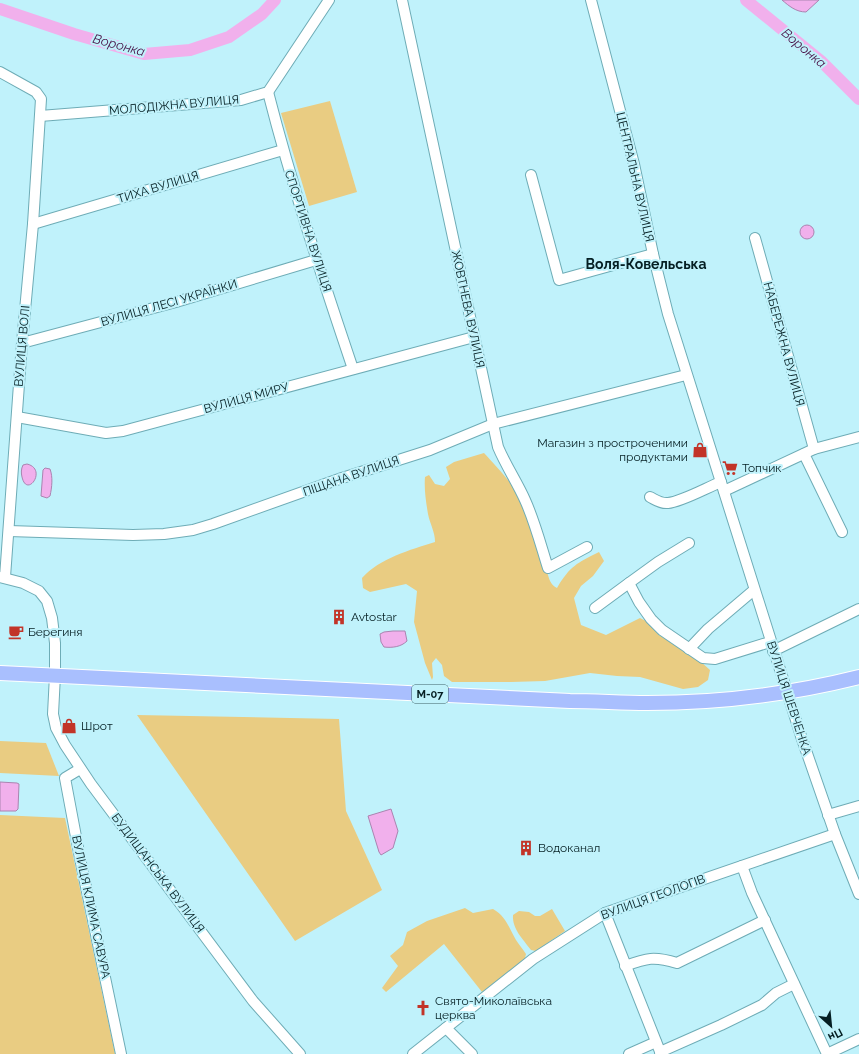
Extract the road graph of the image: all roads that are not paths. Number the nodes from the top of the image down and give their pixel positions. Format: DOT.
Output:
graph roads {
  1 [pos="329,0"];
  2 [pos="402,0"];
  3 [pos="591,0"];
  4 [pos="0,72"];
  5 [pos="268,92"];
  6 [pos="40,116"];
  7 [pos="283,150"];
  8 [pos="531,175"];
  9 [pos="33,224"];
  10 [pos="755,238"];
  11 [pos="652,254"];
  12 [pos="316,260"];
  13 [pos="474,337"];
  14 [pos="22,343"];
  15 [pos="353,369"];
  16 [pos="686,375"];
  17 [pos="17,417"];
  18 [pos="493,424"];
  19 [pos="859,437"];
  20 [pos="809,451"];
  21 [pos="724,491"];
  22 [pos="650,497"];
  23 [pos="9,531"];
  24 [pos="842,532"];
  25 [pos="689,543"];
  26 [pos="587,547"];
  27 [pos="3,577"];
  28 [pos="630,583"];
  29 [pos="754,590"];
  30 [pos="595,608"];
  31 [pos="859,609"];
  32 [pos="772,647"];
  33 [pos="690,649"];
  34 [pos="0,673"];
  35 [pos="55,675"];
  36 [pos="859,677"];
  37 [pos="787,691"];
  38 [pos="80,768"];
  39 [pos="859,806"];
  40 [pos="828,815"];
  41 [pos="835,834"];
  42 [pos="742,866"];
  43 [pos="859,894"];
  44 [pos="604,913"];
  45 [pos="765,920"];
  46 [pos="625,966"];
  47 [pos="794,984"];
  48 [pos="446,1028"];
  49 [pos="859,1039"];
  50 [pos="659,1049"];
  51 [pos="295,1052"];
  52 [pos="121,1054"];
  53 [pos="413,1054"];
  54 [pos="472,1054"];
  55 [pos="629,1054"];
  56 [pos="827,1054"];
  1 -- 5 [label="street"];
  2 -- 13 [label="street, ЖОВТНЕВА ВУЛИЦЯ"];
  3 -- 11 [label="street, ЦЕНТРАЛЬНА ВУЛИЦЯ"];
  4 -- 6 [label="street, ВУЛИЦЯ ВОЛІ"];
  5 -- 6 [label="street, МОЛОДІЖНА ВУЛИЦЯ"];
  5 -- 7 [label="street, СПОРТИВНА ВУЛИЦЯ"];
  6 -- 9 [label="street, ВУЛИЦЯ ВОЛІ"];
  7 -- 9 [label="street, ТИХА ВУЛИЦЯ"];
  7 -- 12 [label="street, СПОРТИВНА ВУЛИЦЯ"];
  8 -- 11 [label="street"];
  9 -- 14 [label="street, ВУЛИЦЯ ВОЛІ"];
  10 -- 20 [label="street, НАБЕРЕЖНА ВУЛИЦЯ"];
  11 -- 16 [label="street, ЦЕНТРАЛЬНА ВУЛИЦЯ"];
  12 -- 14 [label="street, ВУЛИЦЯ ЛЕСІ УКРАЇНКИ"];
  12 -- 15 [label="street, СПОРТИВНА ВУЛИЦЯ"];
  13 -- 15 [label="street, ВУЛИЦЯ МИРУ"];
  13 -- 18 [label="street, ЖОВТНЕВА ВУЛИЦЯ"];
  14 -- 17 [label="street, ВУЛИЦЯ ВОЛІ"];
  15 -- 17 [label="street, ВУЛИЦЯ МИРУ"];
  16 -- 18 [label="street, ПІЩАНА ВУЛИЦЯ"];
  16 -- 21 [label="street, ЦЕНТРАЛЬНА ВУЛИЦЯ"];
  17 -- 23 [label="street, ВУЛИЦЯ ВОЛІ"];
  18 -- 23 [label="street, ПІЩАНА ВУЛИЦЯ"];
  18 -- 26 [label="street, ЖОВТНЕВА ВУЛИЦЯ"];
  19 -- 20 [label="street"];
  20 -- 21 [label="street"];
  20 -- 24 [label="street, НАБЕРЕЖНА ВУЛИЦЯ"];
  21 -- 22 [label="street"];
  21 -- 29 [label="street, ВУЛИЦЯ ШЕВЧЕНКА"];
  23 -- 27 [label="street, ВУЛИЦЯ ВОЛІ"];
  25 -- 28 [label="street"];
  27 -- 35 [label="street, БУДИЩАНСЬКА ВУЛИЦЯ"];
  28 -- 30 [label="street"];
  28 -- 33 [label="street"];
  29 -- 32 [label="street, ВУЛИЦЯ ШЕВЧЕНКА"];
  29 -- 33 [label="street"];
  31 -- 32 [label="street"];
  32 -- 33 [label="street"];
  32 -- 37 [label="street, ВУЛИЦЯ ШЕВЧЕНКА"];
  34 -- 35 [label="highway, М-07"];
  35 -- 37 [label="highway, М-07"];
  35 -- 38 [label="street, БУДИЩАНСЬКА ВУЛИЦЯ"];
  36 -- 37 [label="highway, М-07"];
  37 -- 40 [label="street, ВУЛИЦЯ ШЕВЧЕНКА"];
  38 -- 51 [label="street, БУДИЩАНСЬКА ВУЛИЦЯ"];
  38 -- 52 [label="street, ВУЛИЦЯ КЛИМА САВУРА"];
  39 -- 40 [label="street"];
  40 -- 41 [label="street, ВУЛИЦЯ ШЕВЧЕНКА"];
  41 -- 42 [label="street, ВУЛИЦЯ ГЕОЛОГІВ"];
  41 -- 43 [label="street, ВУЛИЦЯ ШЕВЧЕНКА"];
  42 -- 44 [label="street, ВУЛИЦЯ ГЕОЛОГІВ"];
  42 -- 45 [label="street"];
  44 -- 46 [label="street"];
  44 -- 48 [label="street, ВУЛИЦЯ ГЕОЛОГІВ"];
  45 -- 46 [label="street"];
  45 -- 47 [label="street"];
  46 -- 50 [label="street"];
  47 -- 50 [label="street"];
  47 -- 56 [label="street"];
  48 -- 53 [label="street, ВУЛИЦЯ ГЕОЛОГІВ"];
  48 -- 54 [label="street"];
  49 -- 56 [label="street"];
  50 -- 55 [label="street"];
}
